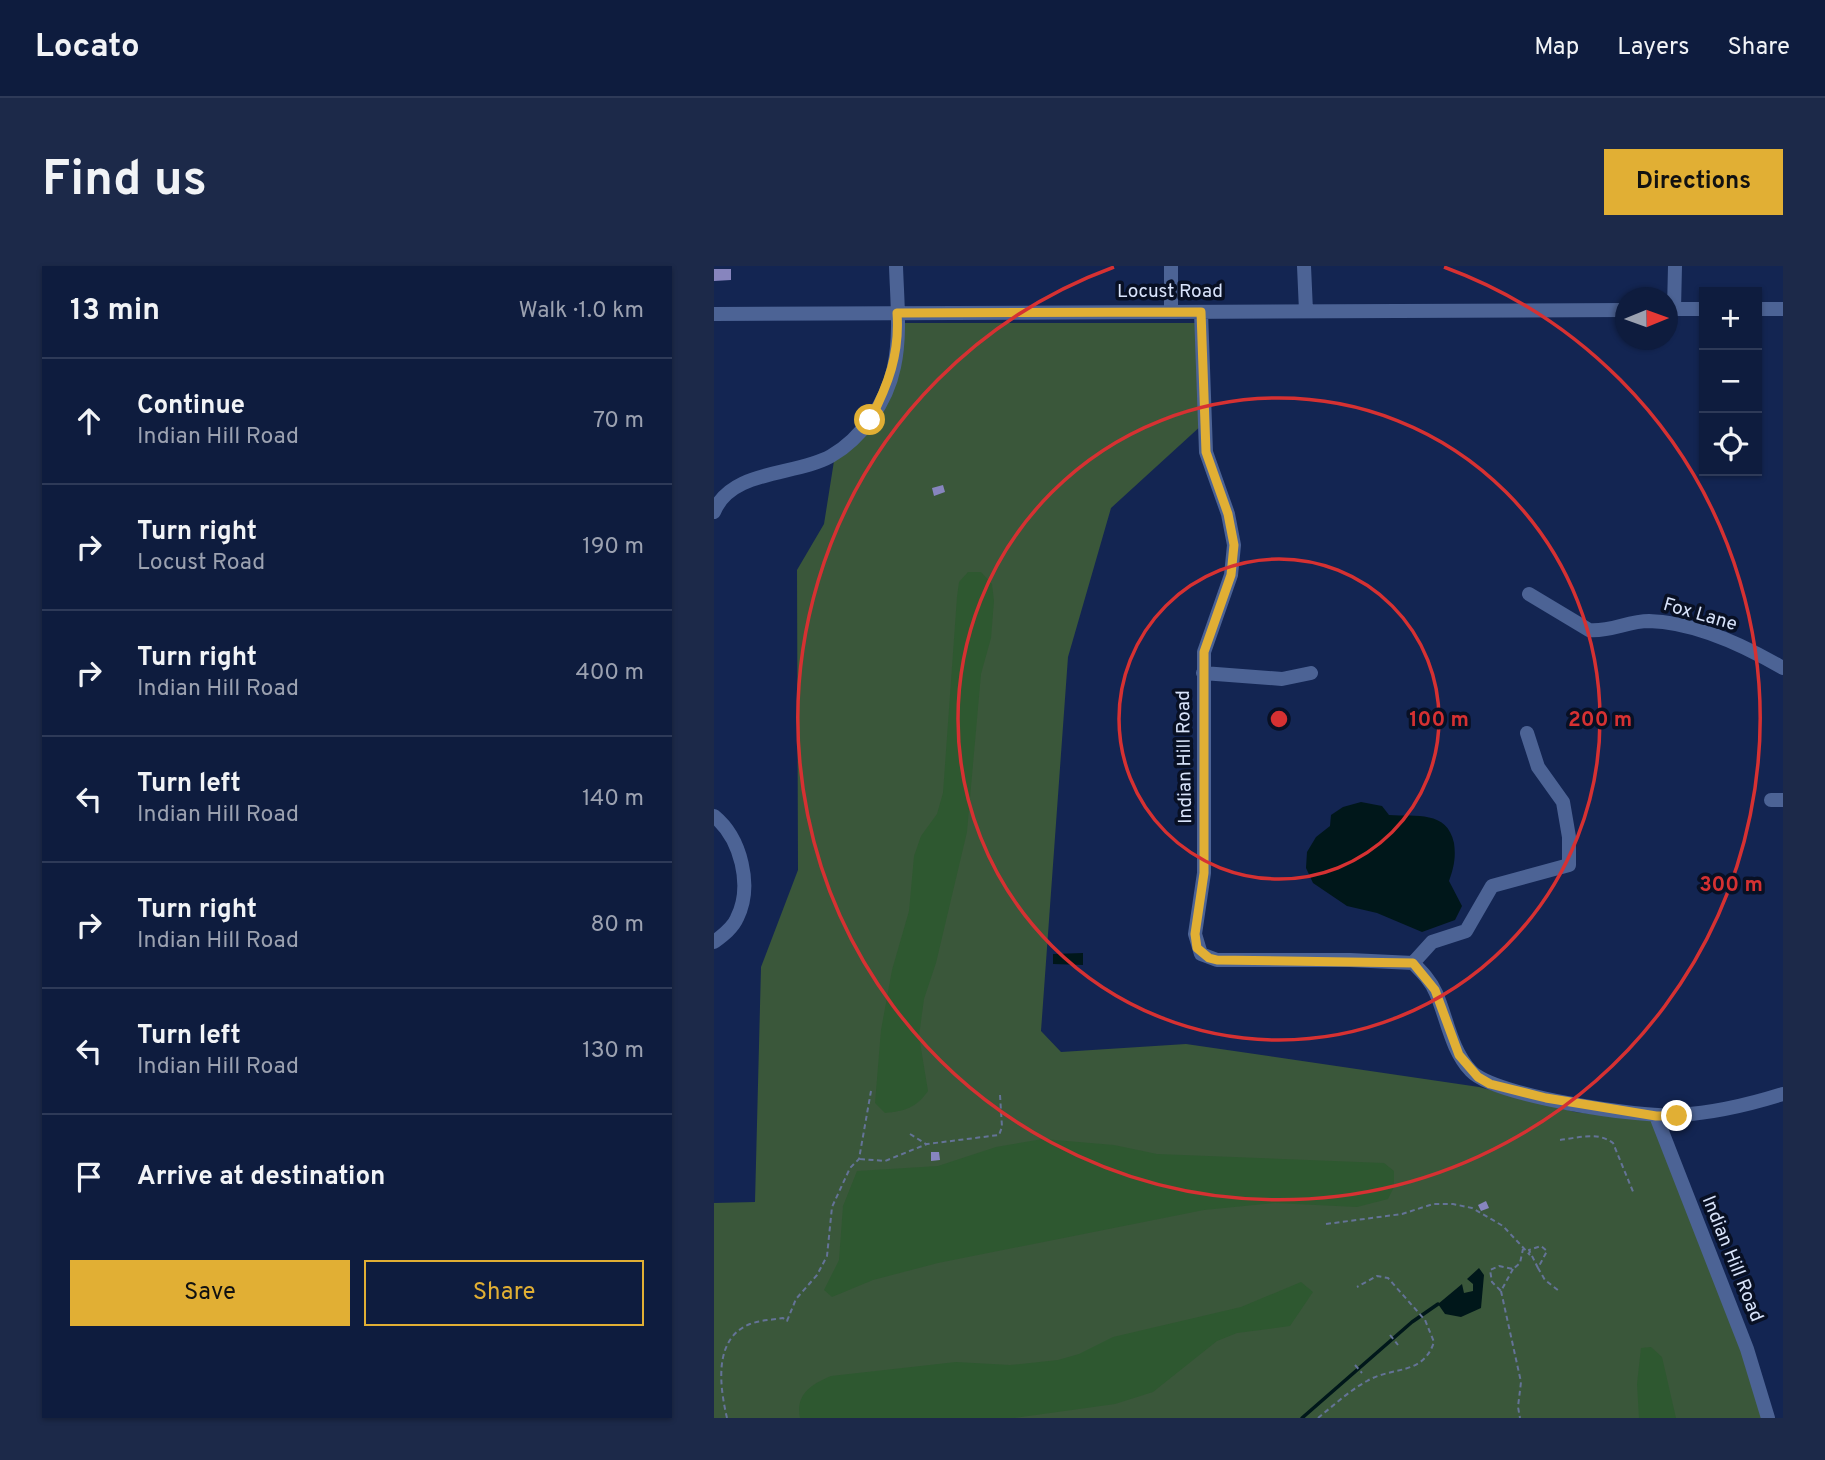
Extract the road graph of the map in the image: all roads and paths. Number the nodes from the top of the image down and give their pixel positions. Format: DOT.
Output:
graph roads {
  1 [pos="896,266"];
  2 [pos="1171,266"];
  3 [pos="1304,266"];
  4 [pos="1675,266"];
  5 [pos="1673,287"];
  6 [pos="1678,309"];
  7 [pos="1699,309"];
  8 [pos="1762,309"];
  9 [pos="1783,309"];
  10 [pos="1615,310"];
  11 [pos="1306,311"];
  12 [pos="1171,312"];
  13 [pos="1201,312"];
  14 [pos="897,313"];
  15 [pos="714,314"];
  16 [pos="714,512"];
  17 [pos="1529,594"];
  18 [pos="1783,668"];
  19 [pos="1203,673"];
  20 [pos="1311,673"];
  21 [pos="1527,733"];
  22 [pos="714,816"];
  23 [pos="714,942"];
  24 [pos="1413,963"];
  25 [pos="871,1091"];
  26 [pos="1783,1094"];
  27 [pos="1000,1095"];
  28 [pos="1656,1116"];
  29 [pos="910,1134"];
  30 [pos="1560,1140"];
  31 [pos="927,1144"];
  32 [pos="859,1159"];
  33 [pos="1634,1194"];
  34 [pos="1326,1224"];
  35 [pos="1523,1248"];
  36 [pos="1530,1255"];
  37 [pos="1538,1268"];
  38 [pos="1513,1269"];
  39 [pos="1357,1287"];
  40 [pos="1502,1291"];
  41 [pos="1559,1291"];
  42 [pos="1390,1335"];
  43 [pos="1398,1345"];
  44 [pos="1355,1365"];
  45 [pos="1362,1373"];
  46 [pos="727,1418"];
  47 [pos="1318,1418"];
  48 [pos="1520,1418"];
  49 [pos="1768,1418"];
  1 -- 14 [label="street"];
  2 -- 12 [label="street"];
  3 -- 11 [label="street"];
  4 -- 5 [label="street"];
  6 -- 7 [label="street"];
  8 -- 9 [label="street"];
  10 -- 11 [label="street, Locust Road"];
  11 -- 13 [label="street, Locust Road"];
  12 -- 13 [label="street, Locust Road"];
  12 -- 14 [label="street, Locust Road"];
  13 -- 19 [label="street, Indian Hill Road"];
  14 -- 15 [label="street, Locust Road"];
  14 -- 16 [label="street"];
  17 -- 18 [label="street, Fox Lane"];
  19 -- 20 [label="street"];
  19 -- 24 [label="street, Indian Hill Road"];
  21 -- 24 [label="street"];
  22 -- 23 [label="street"];
  24 -- 28 [label="street"];
  25 -- 32 [label="path"];
  26 -- 28 [label="street"];
  27 -- 31 [label="path"];
  28 -- 49 [label="street, Indian Hill Road"];
  29 -- 31 [label="path"];
  30 -- 33 [label="path"];
  31 -- 32 [label="path"];
  32 -- 46 [label="path"];
  34 -- 35 [label="path"];
  35 -- 36 [label="path"];
  35 -- 38 [label="path"];
  36 -- 37 [label="path"];
  36 -- 37 [label="path"];
  37 -- 41 [label="path"];
  38 -- 40 [label="path"];
  38 -- 40 [label="path"];
  39 -- 47 [label="path"];
  40 -- 48 [label="path"];
  42 -- 43 [label="path"];
  44 -- 45 [label="path"];
}
